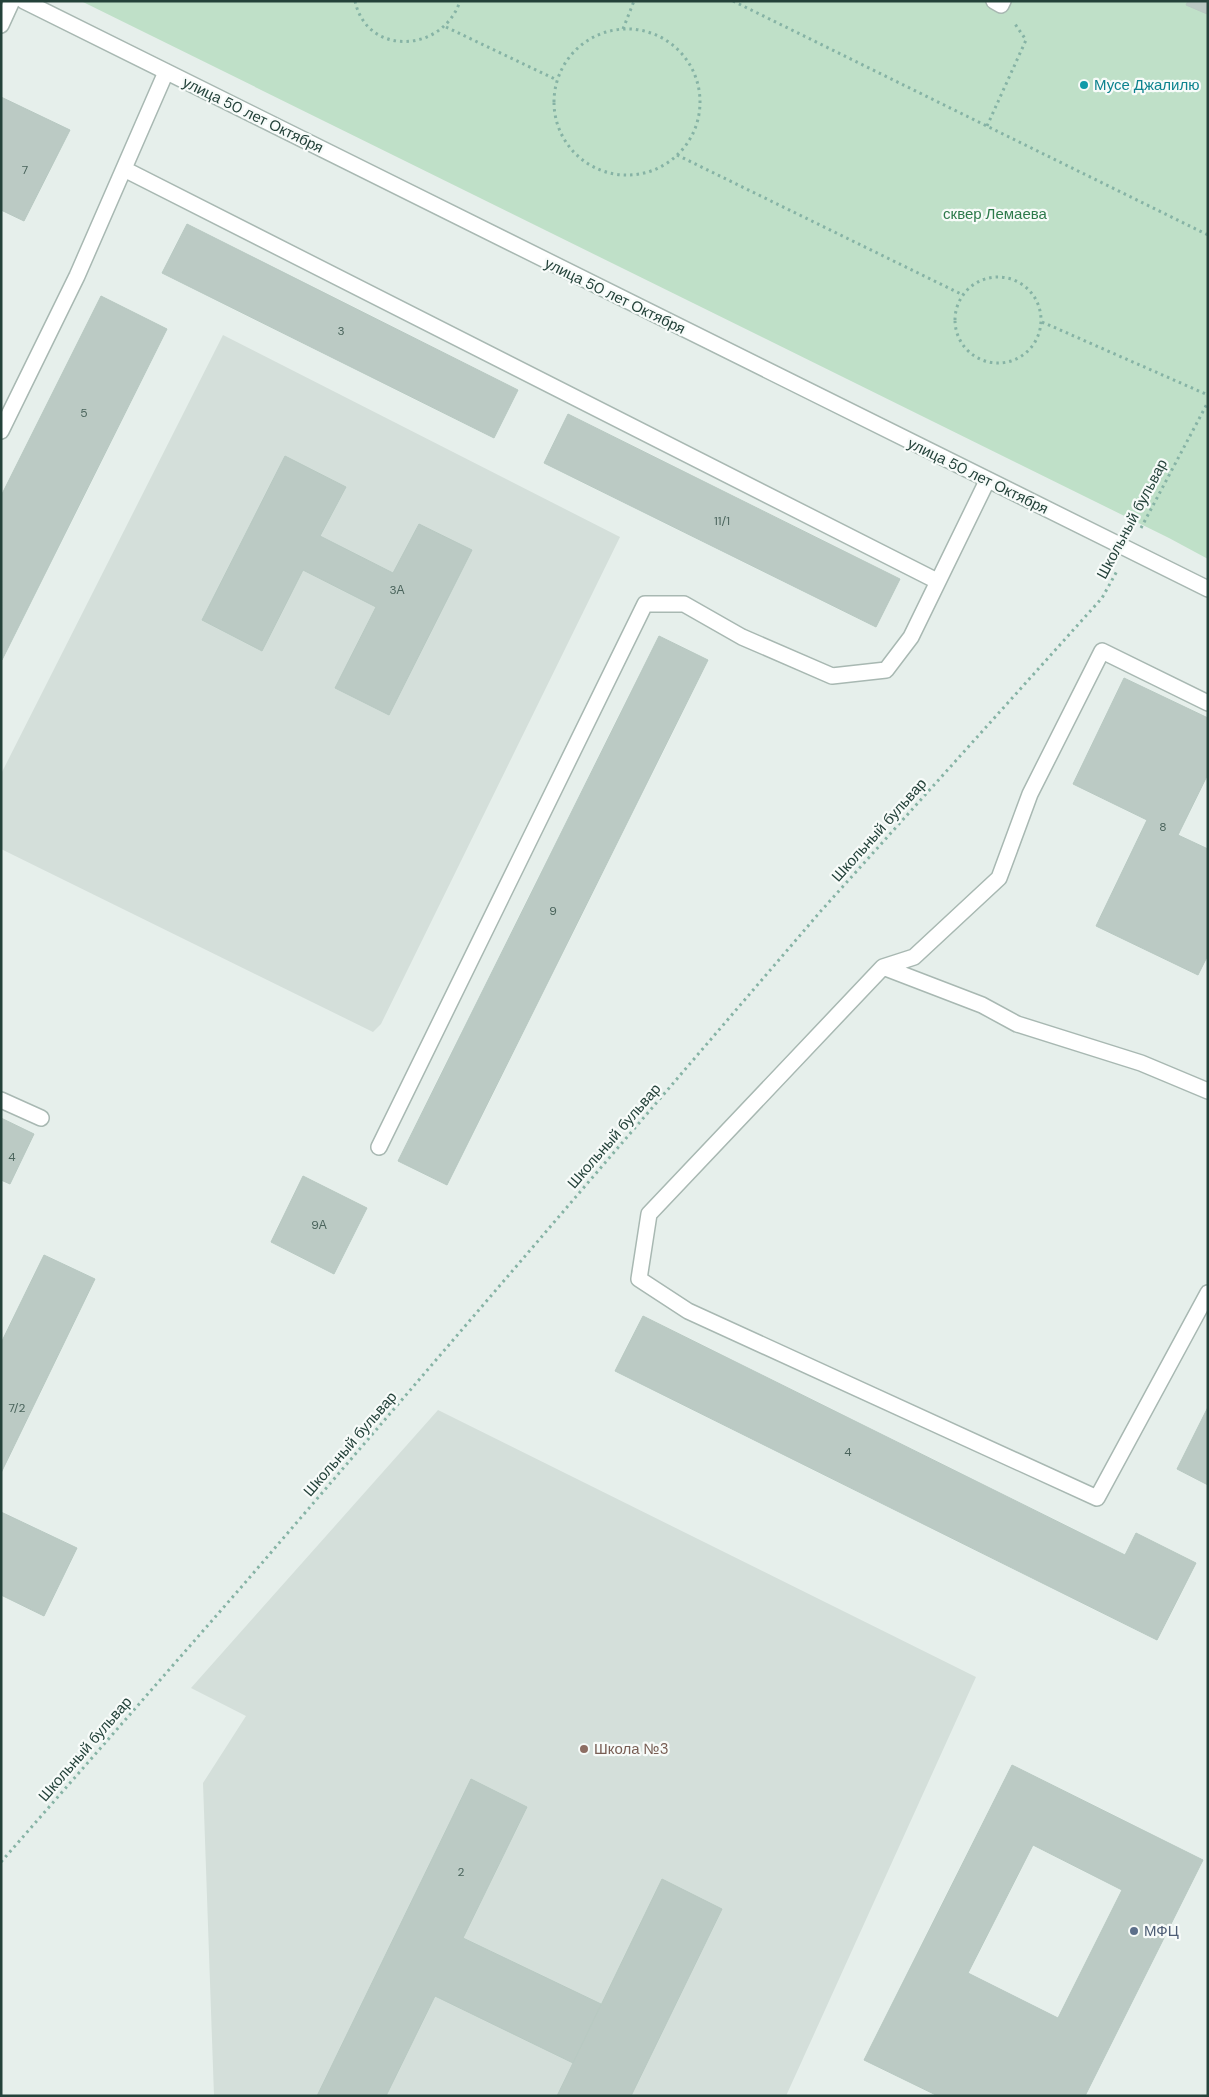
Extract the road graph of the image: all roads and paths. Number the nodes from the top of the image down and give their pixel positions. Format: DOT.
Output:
graph roads {
  1 [pos="12,1"];
  2 [pos="24,1"];
  3 [pos="355,1"];
  4 [pos="460,1"];
  5 [pos="634,1"];
  6 [pos="733,1"];
  7 [pos="999,2"];
  8 [pos="1,24"];
  9 [pos="446,27"];
  10 [pos="623,29"];
  11 [pos="166,72"];
  12 [pos="556,80"];
  13 [pos="987,126"];
  14 [pos="677,155"];
  15 [pos="124,169"];
  16 [pos="1208,235"];
  17 [pos="963,295"];
  18 [pos="1042,322"];
  19 [pos="1208,395"];
  20 [pos="1208,402"];
  21 [pos="1,431"];
  22 [pos="987,481"];
  23 [pos="1130,550"];
  24 [pos="937,581"];
  25 [pos="1208,589"];
  26 [pos="1208,703"];
  27 [pos="883,967"];
  28 [pos="1208,1091"];
  29 [pos="1,1100"];
  30 [pos="40,1118"];
  31 [pos="379,1147"];
  32 [pos="1208,1293"];
  33 [pos="1,1862"];
  1 -- 8 [label="street"];
  2 -- 11 [label="street, улица 50 лет Октября"];
  3 -- 9 [label="path"];
  4 -- 9 [label="path"];
  5 -- 10 [label="path"];
  6 -- 13 [label="path"];
  7 -- 13 [label="path"];
  9 -- 12 [label="path"];
  10 -- 12 [label="path"];
  10 -- 14 [label="path"];
  11 -- 15 [label="street"];
  11 -- 22 [label="street, улица 50 лет Октября"];
  12 -- 14 [label="path"];
  13 -- 16 [label="path"];
  14 -- 17 [label="path"];
  15 -- 21 [label="street"];
  15 -- 24 [label="street"];
  17 -- 18 [label="path"];
  17 -- 18 [label="path"];
  18 -- 19 [label="path"];
  20 -- 23 [label="path, Школьный бульвар"];
  22 -- 23 [label="street, улица 50 лет Октября"];
  22 -- 24 [label="street"];
  23 -- 25 [label="street, улица 50 лет Октября"];
  23 -- 33 [label="path, Школьный бульвар"];
  24 -- 31 [label="street"];
  26 -- 27 [label="street"];
  27 -- 28 [label="street"];
  27 -- 32 [label="street"];
  29 -- 30 [label="street"];
}
